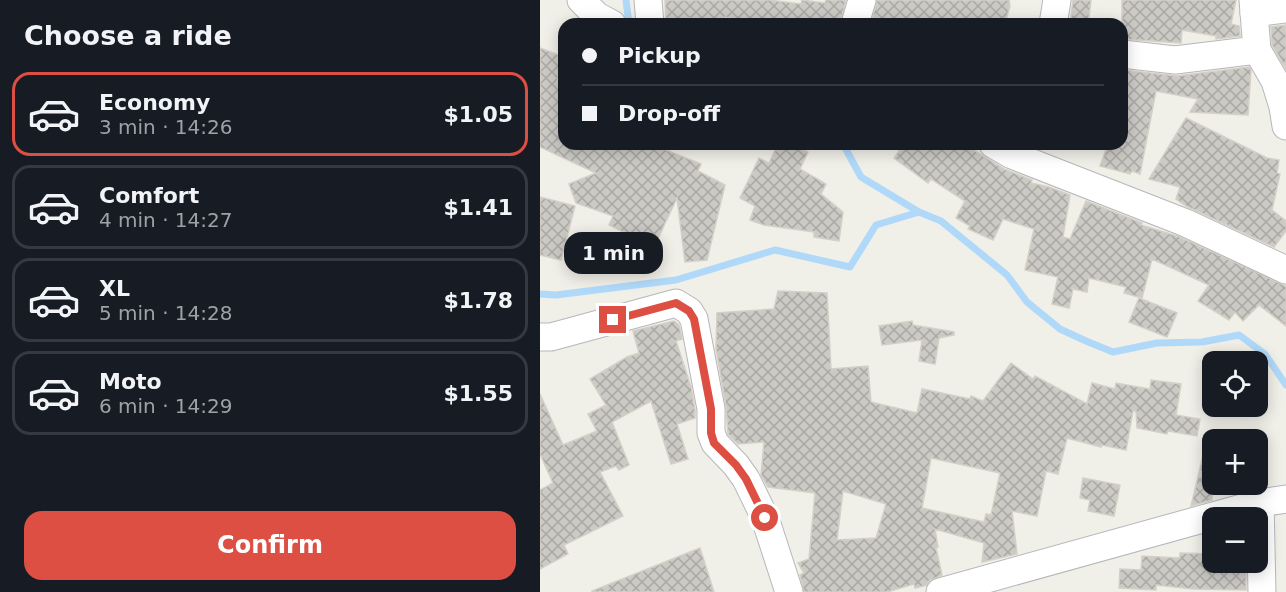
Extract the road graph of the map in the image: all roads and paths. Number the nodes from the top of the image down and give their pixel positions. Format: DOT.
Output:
graph roads {
  1 [pos="581,0"];
  2 [pos="648,0"];
  3 [pos="862,0"];
  4 [pos="1057,0"];
  5 [pos="1254,7"];
  6 [pos="1286,9"];
  7 [pos="601,18"];
  8 [pos="650,18"];
  9 [pos="857,18"];
  10 [pos="1054,18"];
  11 [pos="1257,50"];
  12 [pos="1128,55"];
  13 [pos="1286,126"];
  14 [pos="1003,150"];
  15 [pos="1286,270"];
  16 [pos="540,337"];
  17 [pos="1273,501"];
  18 [pos="789,592"];
  19 [pos="940,592"];
  20 [pos="1262,592"];
  1 -- 7 [label="street"];
  2 -- 8 [label="street"];
  3 -- 9 [label="street"];
  4 -- 10 [label="street"];
  5 -- 6 [label="street"];
  5 -- 11 [label="street"];
  11 -- 12 [label="street"];
  11 -- 13 [label="street"];
  14 -- 15 [label="street"];
  16 -- 18 [label="street"];
  17 -- 19 [label="street"];
  17 -- 20 [label="street"];
}
